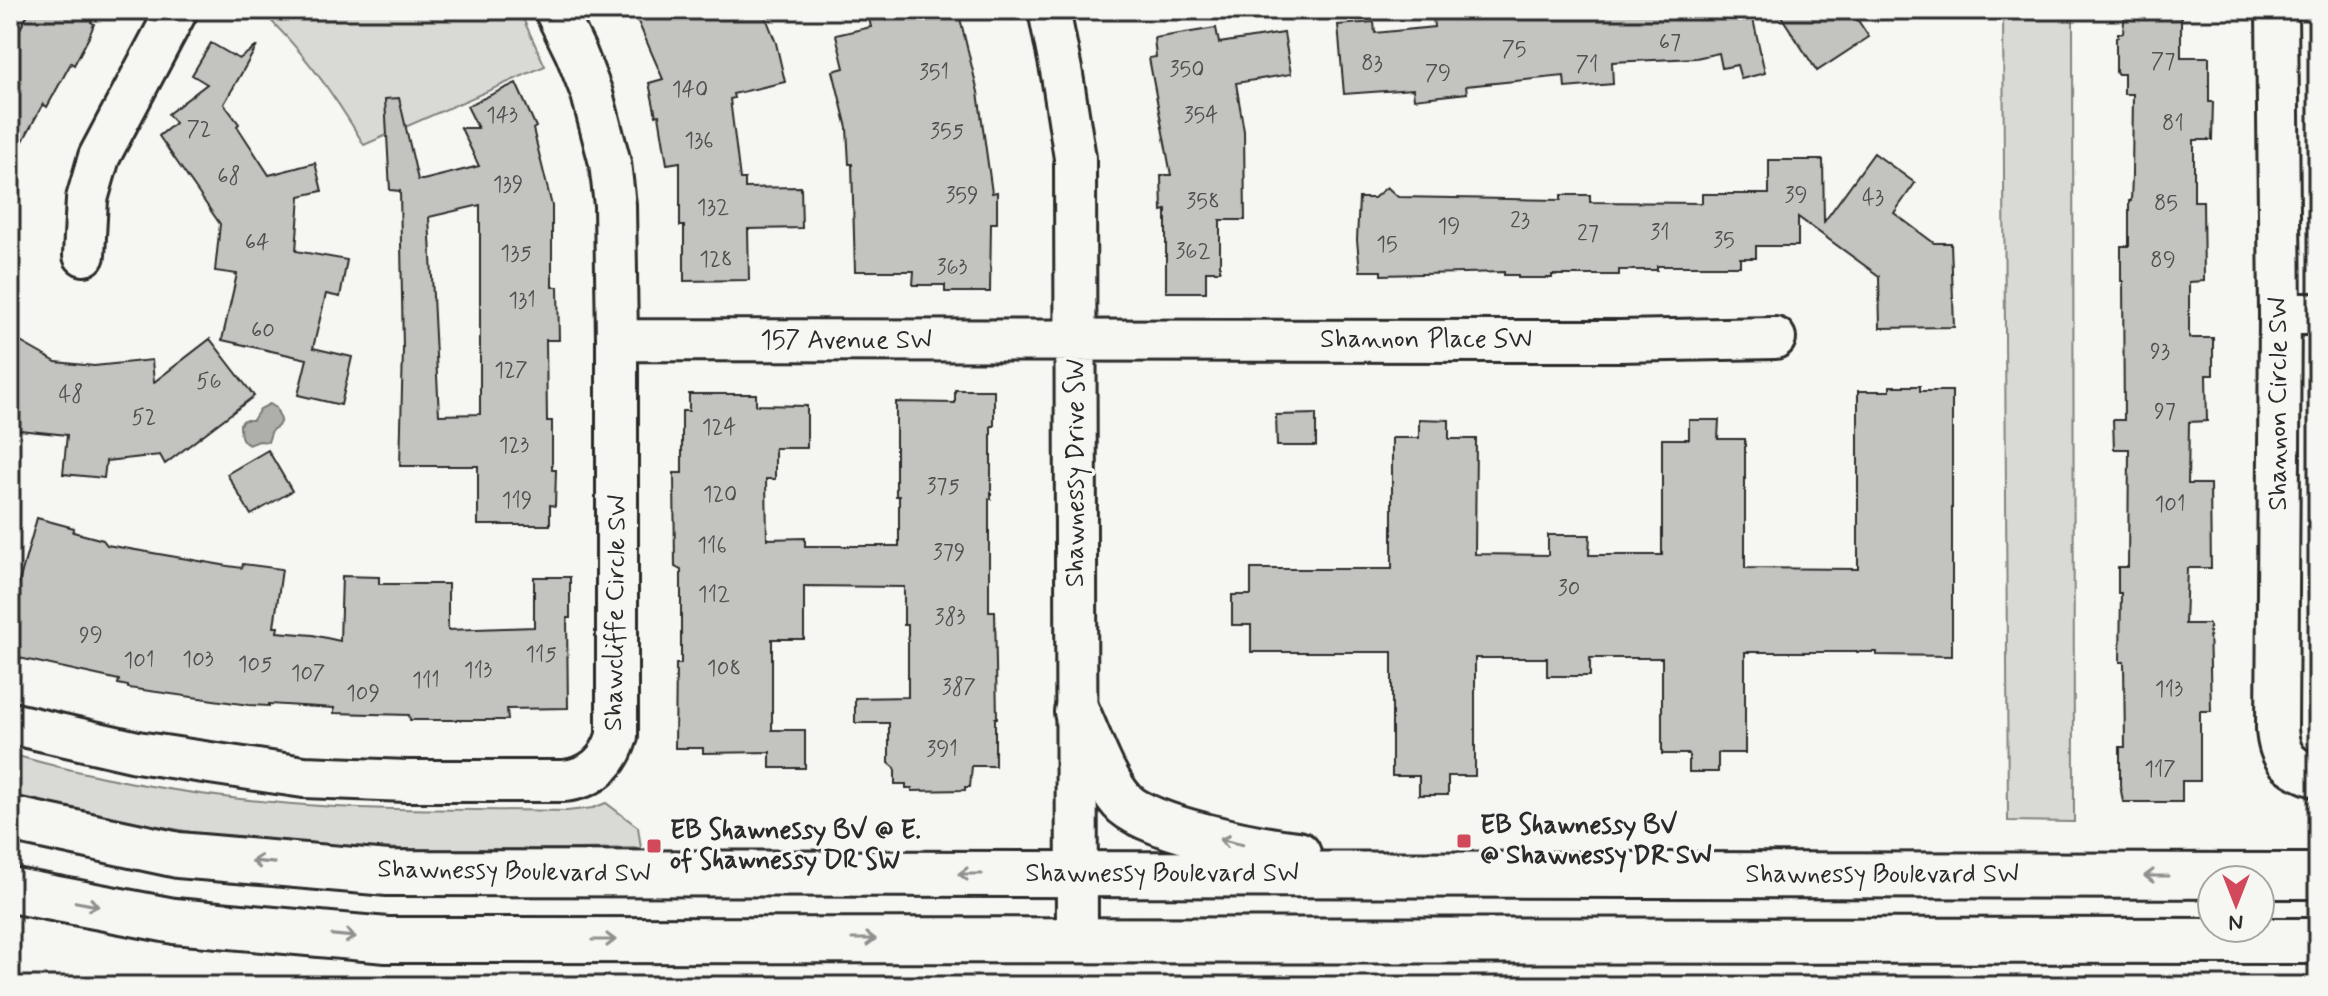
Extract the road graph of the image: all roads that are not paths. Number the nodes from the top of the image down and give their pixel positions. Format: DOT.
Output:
graph roads {
  1 [pos="177,10"];
  2 [pos="555,10"];
  3 [pos="1050,10"];
  4 [pos="2277,10"];
  5 [pos="84,255"];
  6 [pos="2299,314"];
  7 [pos="1775,338"];
  8 [pos="617,340"];
  9 [pos="1075,341"];
  10 [pos="1077,712"];
  11 [pos="10,723"];
  12 [pos="2318,777"];
  13 [pos="10,819"];
  14 [pos="1076,875"];
  15 [pos="1475,875"];
  16 [pos="2318,876"];
  17 [pos="10,890"];
  18 [pos="1077,939"];
  19 [pos="2318,941"];
  1 -- 5 [label="street"];
  2 -- 8 [label="street, Shawcliffe Circle SW"];
  3 -- 9 [label="street, Shawnessy Drive SW"];
  4 -- 6 [label="street, Shannon Circle SW"];
  6 -- 12 [label="street, Shannon Circle SW"];
  7 -- 9 [label="street, Shannon Place SW"];
  8 -- 9 [label="street, 157 Avenue SW"];
  8 -- 11 [label="street, Shawcliffe Circle SW"];
  9 -- 10 [label="street, Shawnessy Drive SW"];
  10 -- 14 [label="street, Shawnessy Drive SW"];
  15 -- 10 [label="main road, one-way"];
  14 -- 13 [label="main road, Shawnessy Boulevard SW, one-way"];
  14 -- 15 [label="main road, Shawnessy Boulevard SW"];
  14 -- 18 [label="street, Shawnessy Drive SW"];
  16 -- 15 [label="main road, Shawnessy Boulevard SW, one-way"];
  17 -- 18 [label="main road, one-way"];
  18 -- 19 [label="main road"];
}
